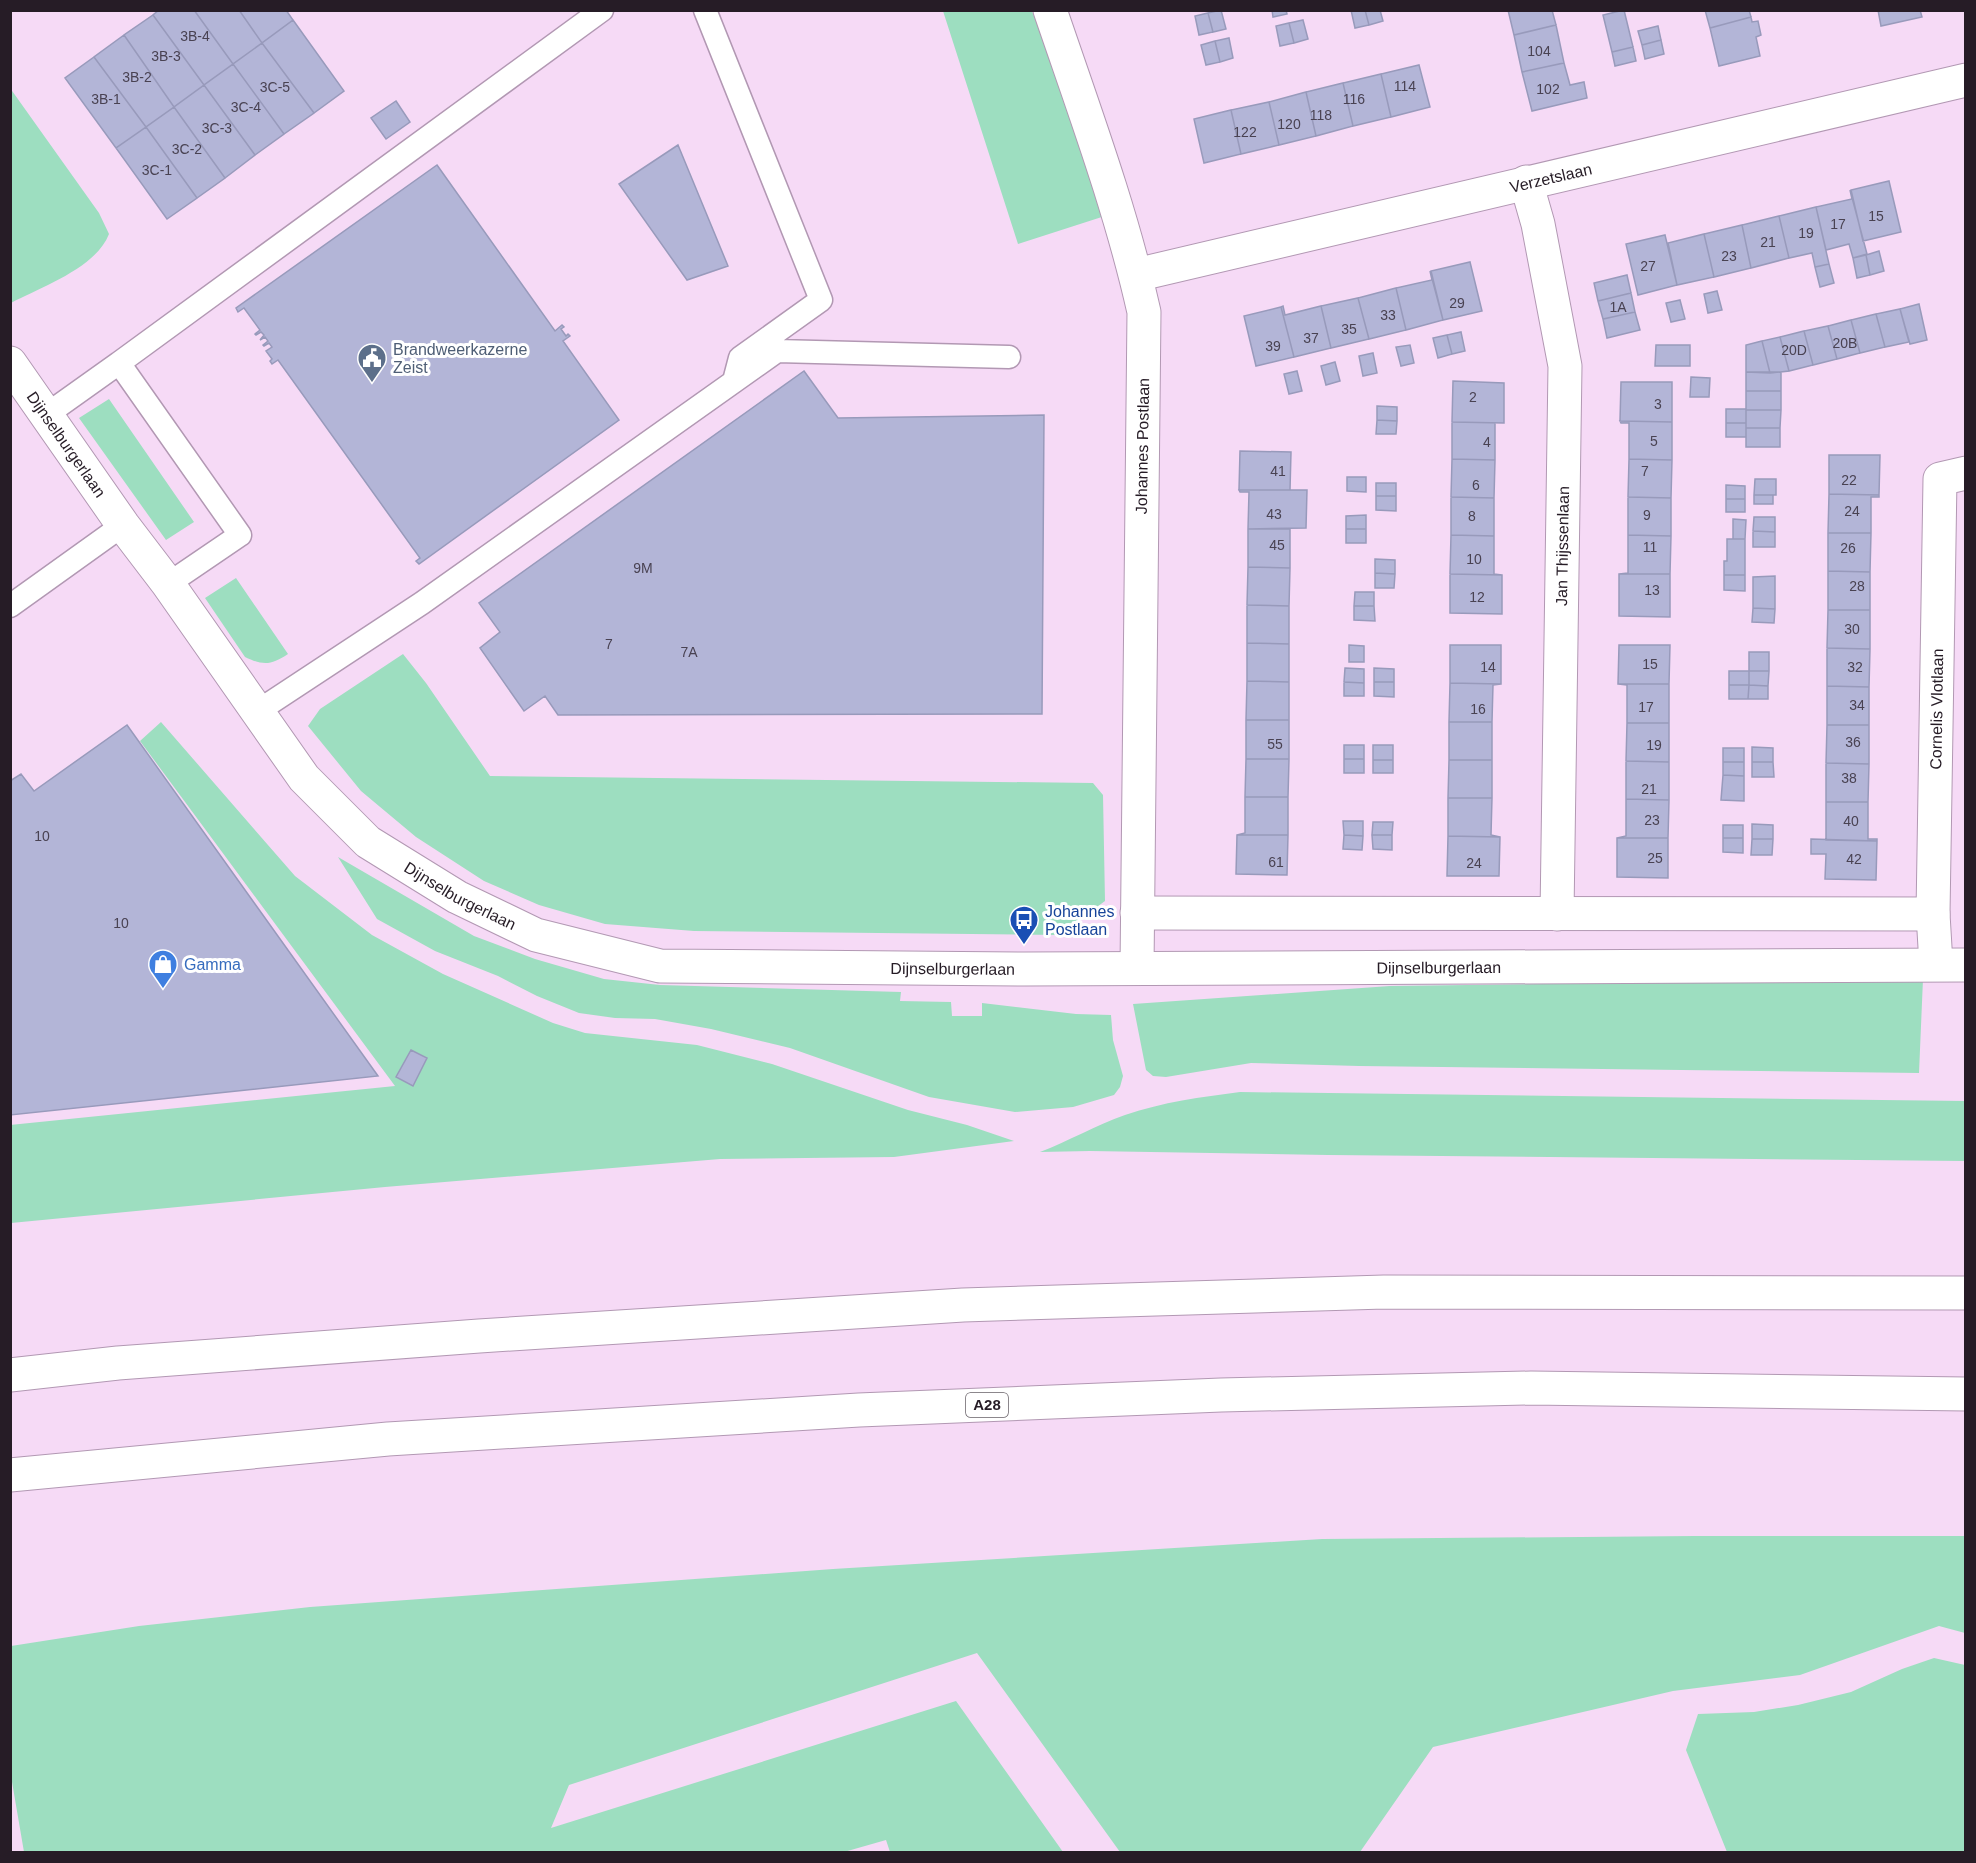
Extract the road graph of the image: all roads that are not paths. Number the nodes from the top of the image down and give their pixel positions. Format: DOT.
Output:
graph roads {
  1 [pos="602,10"];
  2 [pos="705,10"];
  3 [pos="1050,10"];
  4 [pos="1965,80"];
  5 [pos="1526,182"];
  6 [pos="1136,275"];
  7 [pos="1010,357"];
  8 [pos="10,363"];
  9 [pos="119,363"];
  10 [pos="734,381"];
  11 [pos="46,415"];
  12 [pos="1965,473"];
  13 [pos="123,525"];
  14 [pos="168,584"];
  15 [pos="10,606"];
  16 [pos="258,711"];
  17 [pos="1137,913"];
  18 [pos="1557,914"];
  19 [pos="1933,914"];
  20 [pos="1951,964"];
  21 [pos="1137,968"];
  22 [pos="1965,1293"];
  23 [pos="10,1375"];
  24 [pos="1965,1394"];
  25 [pos="10,1475"];
  1 -- 9 [label="lane"];
  2 -- 10 [label="lane"];
  3 -- 6 [label="main road, Johannes Postlaan"];
  4 -- 5 [label="main road, Verzetslaan"];
  5 -- 6 [label="main road, Verzetslaan"];
  5 -- 18 [label="main road, Jan Thijssenlaan"];
  6 -- 17 [label="main road, Johannes Postlaan"];
  7 -- 10 [label="lane"];
  8 -- 11 [label="main road, Dijnselburgerlaan"];
  9 -- 11 [label="lane"];
  9 -- 14 [label="lane"];
  10 -- 16 [label="lane"];
  11 -- 13 [label="main road, Dijnselburgerlaan"];
  12 -- 19 [label="main road, Cornelis Vlotlaan"];
  13 -- 14 [label="main road, Dijnselburgerlaan"];
  13 -- 15 [label="lane"];
  14 -- 16 [label="main road, Dijnselburgerlaan"];
  16 -- 21 [label="main road, Dijnselburgerlaan"];
  17 -- 18 [label="main road"];
  17 -- 21 [label="main road, Johannes Postlaan"];
  18 -- 19 [label="main road"];
  19 -- 20 [label="main road, Cornelis Vlotlaan"];
  20 -- 21 [label="main road, Dijnselburgerlaan"];
  22 -- 23 [label="main road"];
  24 -- 25 [label="main road, A28"];
}
